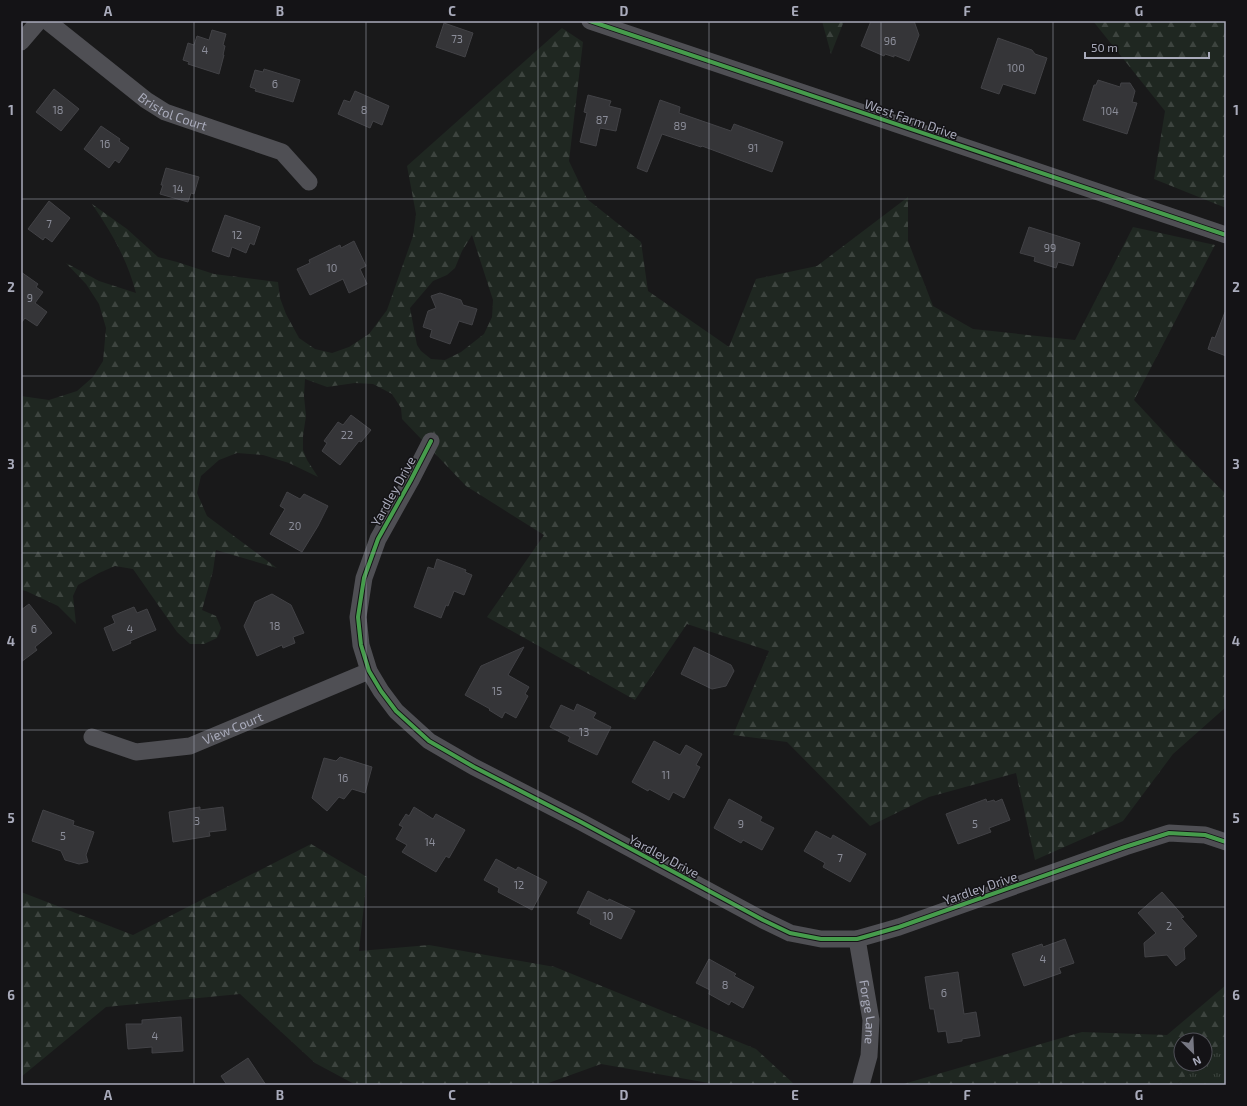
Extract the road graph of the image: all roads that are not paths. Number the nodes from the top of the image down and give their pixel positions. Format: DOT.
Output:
graph roads {
  1 [pos="39,21"];
  2 [pos="47,21"];
  3 [pos="590,21"];
  4 [pos="21,42"];
  5 [pos="309,182"];
  6 [pos="1226,235"];
  7 [pos="431,441"];
  8 [pos="369,671"];
  9 [pos="92,737"];
  10 [pos="1226,842"];
  11 [pos="857,939"];
  12 [pos="861,1085"];
  1 -- 4 [label="street"];
  2 -- 5 [label="street, Bristol Court"];
  3 -- 6 [label="street, West Farm Drive"];
  7 -- 8 [label="street, Yardley Drive"];
  8 -- 9 [label="street, View Court"];
  8 -- 11 [label="street, Yardley Drive"];
  10 -- 11 [label="street, Yardley Drive"];
  11 -- 12 [label="street, Forge Lane"];
}
